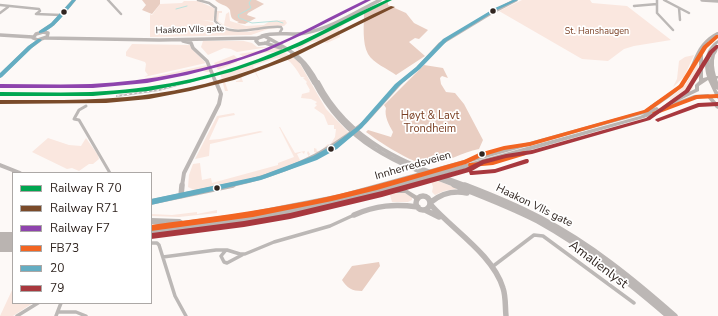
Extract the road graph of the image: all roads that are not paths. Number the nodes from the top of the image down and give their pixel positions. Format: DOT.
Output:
graph roads {
  1 [pos="74,0"];
  2 [pos="108,0"];
  3 [pos="198,0"];
  4 [pos="380,0"];
  5 [pos="516,0"];
  6 [pos="657,0"];
  7 [pos="664,0"];
  8 [pos="702,0"];
  9 [pos="718,1"];
  10 [pos="657,4"];
  11 [pos="0,5"];
  12 [pos="634,6"];
  13 [pos="8,7"];
  14 [pos="679,8"];
  15 [pos="0,13"];
  16 [pos="689,13"];
  17 [pos="121,14"];
  18 [pos="61,15"];
  19 [pos="680,20"];
  20 [pos="53,24"];
  21 [pos="673,30"];
  22 [pos="41,32"];
  23 [pos="274,32"];
  24 [pos="280,32"];
  25 [pos="48,33"];
  26 [pos="36,34"];
  27 [pos="0,35"];
  28 [pos="718,35"];
  29 [pos="15,36"];
  30 [pos="259,37"];
  31 [pos="45,38"];
  32 [pos="68,38"];
  33 [pos="269,38"];
  34 [pos="34,39"];
  35 [pos="40,40"];
  36 [pos="122,40"];
  37 [pos="183,41"];
  38 [pos="200,41"];
  39 [pos="718,41"];
  40 [pos="256,42"];
  41 [pos="265,44"];
  42 [pos="30,47"];
  43 [pos="718,47"];
  44 [pos="196,50"];
  45 [pos="701,56"];
  46 [pos="696,60"];
  47 [pos="0,76"];
  48 [pos="718,77"];
  49 [pos="704,80"];
  50 [pos="718,88"];
  51 [pos="697,90"];
  52 [pos="707,96"];
  53 [pos="717,97"];
  54 [pos="86,106"];
  55 [pos="718,107"];
  56 [pos="646,111"];
  57 [pos="0,165"];
  58 [pos="18,172"];
  59 [pos="109,172"];
  60 [pos="406,181"];
  61 [pos="362,195"];
  62 [pos="181,196"];
  63 [pos="486,198"];
  64 [pos="416,200"];
  65 [pos="152,202"];
  66 [pos="431,204"];
  67 [pos="406,205"];
  68 [pos="418,207"];
  69 [pos="424,209"];
  70 [pos="354,215"];
  71 [pos="439,217"];
  72 [pos="152,221"];
  73 [pos="194,225"];
  74 [pos="152,228"];
  75 [pos="152,233"];
  76 [pos="0,235"];
  77 [pos="12,235"];
  78 [pos="152,237"];
  79 [pos="12,239"];
  80 [pos="0,240"];
  81 [pos="152,243"];
  82 [pos="0,245"];
  83 [pos="12,245"];
  84 [pos="0,249"];
  85 [pos="12,249"];
  86 [pos="226,250"];
  87 [pos="242,255"];
  88 [pos="163,257"];
  89 [pos="492,267"];
  90 [pos="627,298"];
  91 [pos="625,303"];
  92 [pos="634,303"];
  93 [pos="36,304"];
  94 [pos="61,304"];
  95 [pos="57,314"];
  96 [pos="17,316"];
  97 [pos="86,316"];
  98 [pos="186,316"];
  99 [pos="506,316"];
  100 [pos="668,316"];
  101 [pos="676,316"];
  1 -- 18 [label="main road"];
  2 -- 17 [label="street"];
  3 -- 24 [label="street"];
  4 -- 24 [label="main road"];
  5 -- 62 [label="main road"];
  6 -- 10 [label="street"];
  7 -- 14 [label="street"];
  8 -- 9 [label="main road"];
  10 -- 12 [label="street"];
  10 -- 21 [label="street"];
  11 -- 13 [label="street"];
  13 -- 15 [label="street"];
  13 -- 18 [label="street"];
  14 -- 16 [label="street"];
  14 -- 19 [label="street"];
  18 -- 20 [label="main road"];
  20 -- 22 [label="main road"];
  20 -- 25 [label="main road"];
  22 -- 25 [label="main road, Haakon VIIs gate"];
  22 -- 26 [label="main road"];
  23 -- 24 [label="main road"];
  23 -- 30 [label="main road"];
  23 -- 33 [label="main road"];
  25 -- 31 [label="main road"];
  25 -- 32 [label="main road, Haakon VIIs gate"];
  26 -- 29 [label="main road"];
  26 -- 34 [label="main road"];
  27 -- 29 [label="main road"];
  28 -- 45 [label="highway"];
  28 -- 46 [label="highway"];
  29 -- 34 [label="main road"];
  30 -- 33 [label="main road, Haakon VIIs gate"];
  30 -- 36 [label="main road, Haakon VIIs gate"];
  30 -- 40 [label="main road"];
  31 -- 32 [label="main road, Haakon VIIs gate"];
  31 -- 35 [label="main road"];
  32 -- 36 [label="main road, Haakon VIIs gate"];
  33 -- 41 [label="main road"];
  33 -- 101 [label="main road, Haakon VIIs gate"];
  34 -- 35 [label="main road"];
  34 -- 42 [label="main road"];
  35 -- 42 [label="main road"];
  36 -- 37 [label="main road, Haakon VIIs gate"];
  37 -- 38 [label="main road, Haakon VIIs gate"];
  37 -- 44 [label="main road"];
  38 -- 40 [label="main road, Haakon VIIs gate"];
  38 -- 44 [label="main road"];
  39 -- 53 [label="highway"];
  40 -- 41 [label="main road, Haakon VIIs gate"];
  41 -- 63 [label="main road, Haakon VIIs gate"];
  42 -- 47 [label="main road"];
  43 -- 50 [label="highway"];
  44 -- 62 [label="main road"];
  45 -- 46 [label="highway"];
  45 -- 49 [label="highway"];
  46 -- 56 [label="highway"];
  48 -- 49 [label="highway"];
  49 -- 51 [label="highway"];
  51 -- 52 [label="highway"];
  51 -- 56 [label="highway, Innherredsveien"];
  52 -- 53 [label="highway, Innherredsveien"];
  52 -- 55 [label="highway"];
  52 -- 60 [label="highway, Innherredsveien"];
  54 -- 59 [label="street"];
  56 -- 60 [label="highway, Innherredsveien"];
  57 -- 58 [label="main road"];
  60 -- 61 [label="highway, Innherredsveien"];
  60 -- 73 [label="highway, Innherredsveien"];
  61 -- 64 [label="highway"];
  61 -- 73 [label="highway, Innherredsveien"];
  62 -- 65 [label="main road"];
  63 -- 66 [label="main road"];
  63 -- 100 [label="main road, Haakon VIIs gate"];
  64 -- 66 [label="main road"];
  64 -- 67 [label="main road"];
  64 -- 68 [label="main road"];
  66 -- 69 [label="main road"];
  66 -- 71 [label="main road"];
  67 -- 68 [label="main road"];
  67 -- 70 [label="main road"];
  68 -- 69 [label="main road"];
  69 -- 71 [label="main road"];
  70 -- 87 [label="street"];
  71 -- 89 [label="main road"];
  72 -- 73 [label="highway"];
  73 -- 74 [label="highway, Innherredsveien"];
  73 -- 75 [label="highway, Innherredsveien"];
  73 -- 78 [label="highway"];
  76 -- 77 [label="highway"];
  79 -- 80 [label="highway"];
  81 -- 88 [label="street"];
  82 -- 83 [label="highway"];
  84 -- 85 [label="highway"];
  86 -- 87 [label="street"];
  86 -- 87 [label="street"];
  86 -- 88 [label="street"];
  88 -- 98 [label="street"];
  89 -- 90 [label="street, Amalienlyst"];
  89 -- 99 [label="main road"];
  90 -- 91 [label="street"];
  90 -- 92 [label="street, Amalienlyst"];
  93 -- 96 [label="street"];
  94 -- 95 [label="street"];
  95 -- 97 [label="street"];
}
